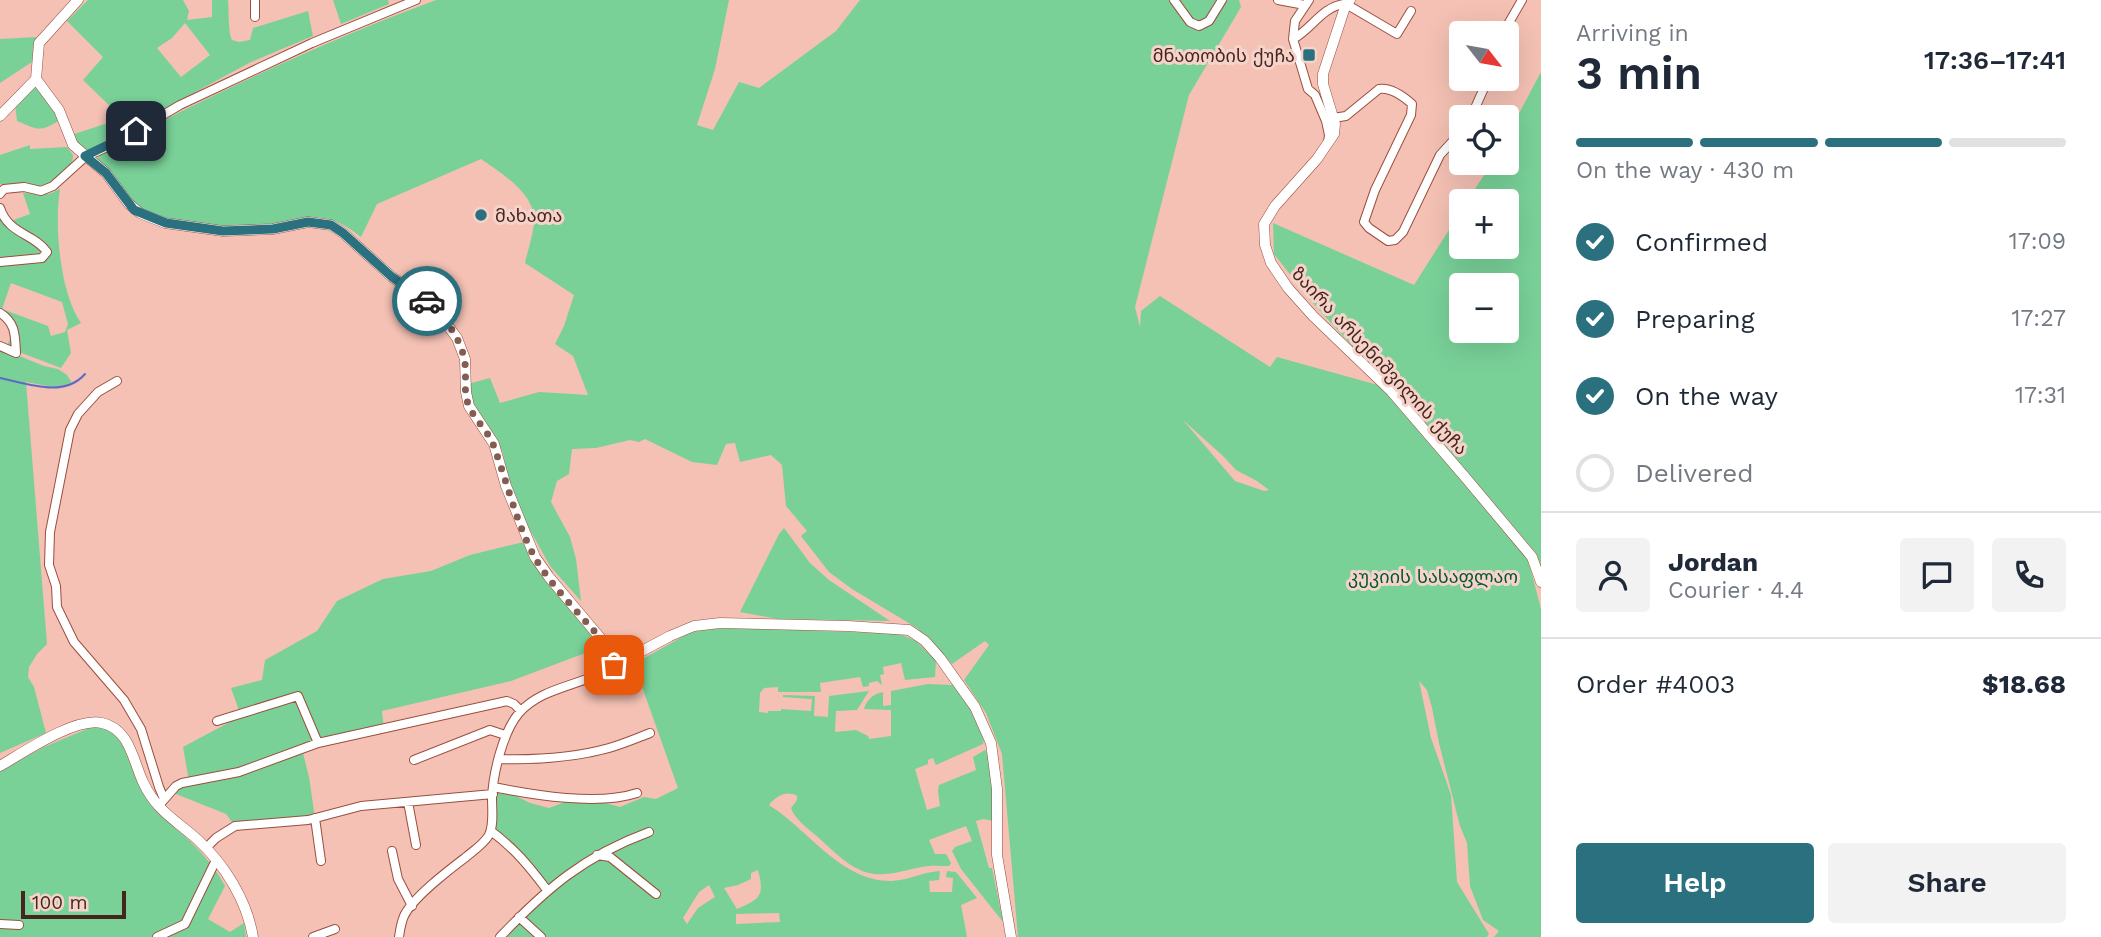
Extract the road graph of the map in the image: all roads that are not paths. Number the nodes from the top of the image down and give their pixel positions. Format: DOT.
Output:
graph roads {
  1 [pos="78,0"];
  2 [pos="255,0"];
  3 [pos="416,0"];
  4 [pos="1174,0"];
  5 [pos="1222,0"];
  6 [pos="1278,0"];
  7 [pos="1522,0"];
  8 [pos="1307,2"];
  9 [pos="1348,2"];
  10 [pos="1411,11"];
  11 [pos="256,17"];
  12 [pos="1510,21"];
  13 [pos="1293,39"];
  14 [pos="36,79"];
  15 [pos="0,116"];
  16 [pos="1329,120"];
  17 [pos="1449,145"];
  18 [pos="85,156"];
  19 [pos="0,194"];
  20 [pos="0,208"];
  21 [pos="0,262"];
  22 [pos="0,313"];
  23 [pos="0,346"];
  24 [pos="117,381"];
  25 [pos="1541,582"];
  26 [pos="622,657"];
  27 [pos="521,710"];
  28 [pos="217,721"];
  29 [pos="650,733"];
  30 [pos="505,735"];
  31 [pos="318,743"];
  32 [pos="414,760"];
  33 [pos="500,760"];
  34 [pos="0,766"];
  35 [pos="493,791"];
  36 [pos="637,793"];
  37 [pos="408,802"];
  38 [pos="161,803"];
  39 [pos="315,818"];
  40 [pos="491,831"];
  41 [pos="649,832"];
  42 [pos="416,845"];
  43 [pos="206,849"];
  44 [pos="392,851"];
  45 [pos="597,855"];
  46 [pos="216,860"];
  47 [pos="321,861"];
  48 [pos="547,890"];
  49 [pos="656,894"];
  50 [pos="412,906"];
  51 [pos="519,917"];
  52 [pos="0,924"];
  53 [pos="19,925"];
  54 [pos="335,929"];
  55 [pos="156,937"];
  56 [pos="253,937"];
  57 [pos="313,937"];
  58 [pos="399,937"];
  59 [pos="500,937"];
  60 [pos="541,937"];
  61 [pos="1011,937"];
  1 -- 14 [label="street"];
  2 -- 11 [label="street"];
  3 -- 18 [label="street"];
  4 -- 5 [label="street"];
  6 -- 8 [label="street"];
  7 -- 12 [label="street"];
  8 -- 13 [label="street"];
  9 -- 10 [label="street"];
  9 -- 13 [label="street"];
  9 -- 16 [label="street, ზაირა არსენიშვილის ქუჩა"];
  13 -- 16 [label="street"];
  14 -- 15 [label="street"];
  14 -- 18 [label="street"];
  16 -- 17 [label="street"];
  16 -- 25 [label="street, ზაირა არსენიშვილის ქუჩა"];
  18 -- 19 [label="street"];
  18 -- 26 [label="street"];
  20 -- 21 [label="street"];
  22 -- 23 [label="street"];
  24 -- 38 [label="street"];
  26 -- 27 [label="street"];
  26 -- 61 [label="street"];
  27 -- 30 [label="street"];
  27 -- 31 [label="street"];
  28 -- 31 [label="street"];
  29 -- 33 [label="street"];
  30 -- 32 [label="street"];
  30 -- 33 [label="street"];
  31 -- 38 [label="street"];
  33 -- 35 [label="street"];
  34 -- 38 [label="street"];
  35 -- 36 [label="street"];
  35 -- 37 [label="street"];
  35 -- 40 [label="street"];
  37 -- 39 [label="street"];
  37 -- 42 [label="street"];
  38 -- 43 [label="street"];
  39 -- 43 [label="street"];
  39 -- 47 [label="street"];
  40 -- 48 [label="street"];
  40 -- 50 [label="street"];
  41 -- 45 [label="street"];
  43 -- 46 [label="street"];
  44 -- 50 [label="street"];
  45 -- 48 [label="street"];
  45 -- 49 [label="street"];
  46 -- 55 [label="street"];
  46 -- 56 [label="street"];
  48 -- 51 [label="street"];
  50 -- 58 [label="street"];
  51 -- 59 [label="street"];
  51 -- 60 [label="street"];
  52 -- 53 [label="street"];
  54 -- 57 [label="street"];
}
